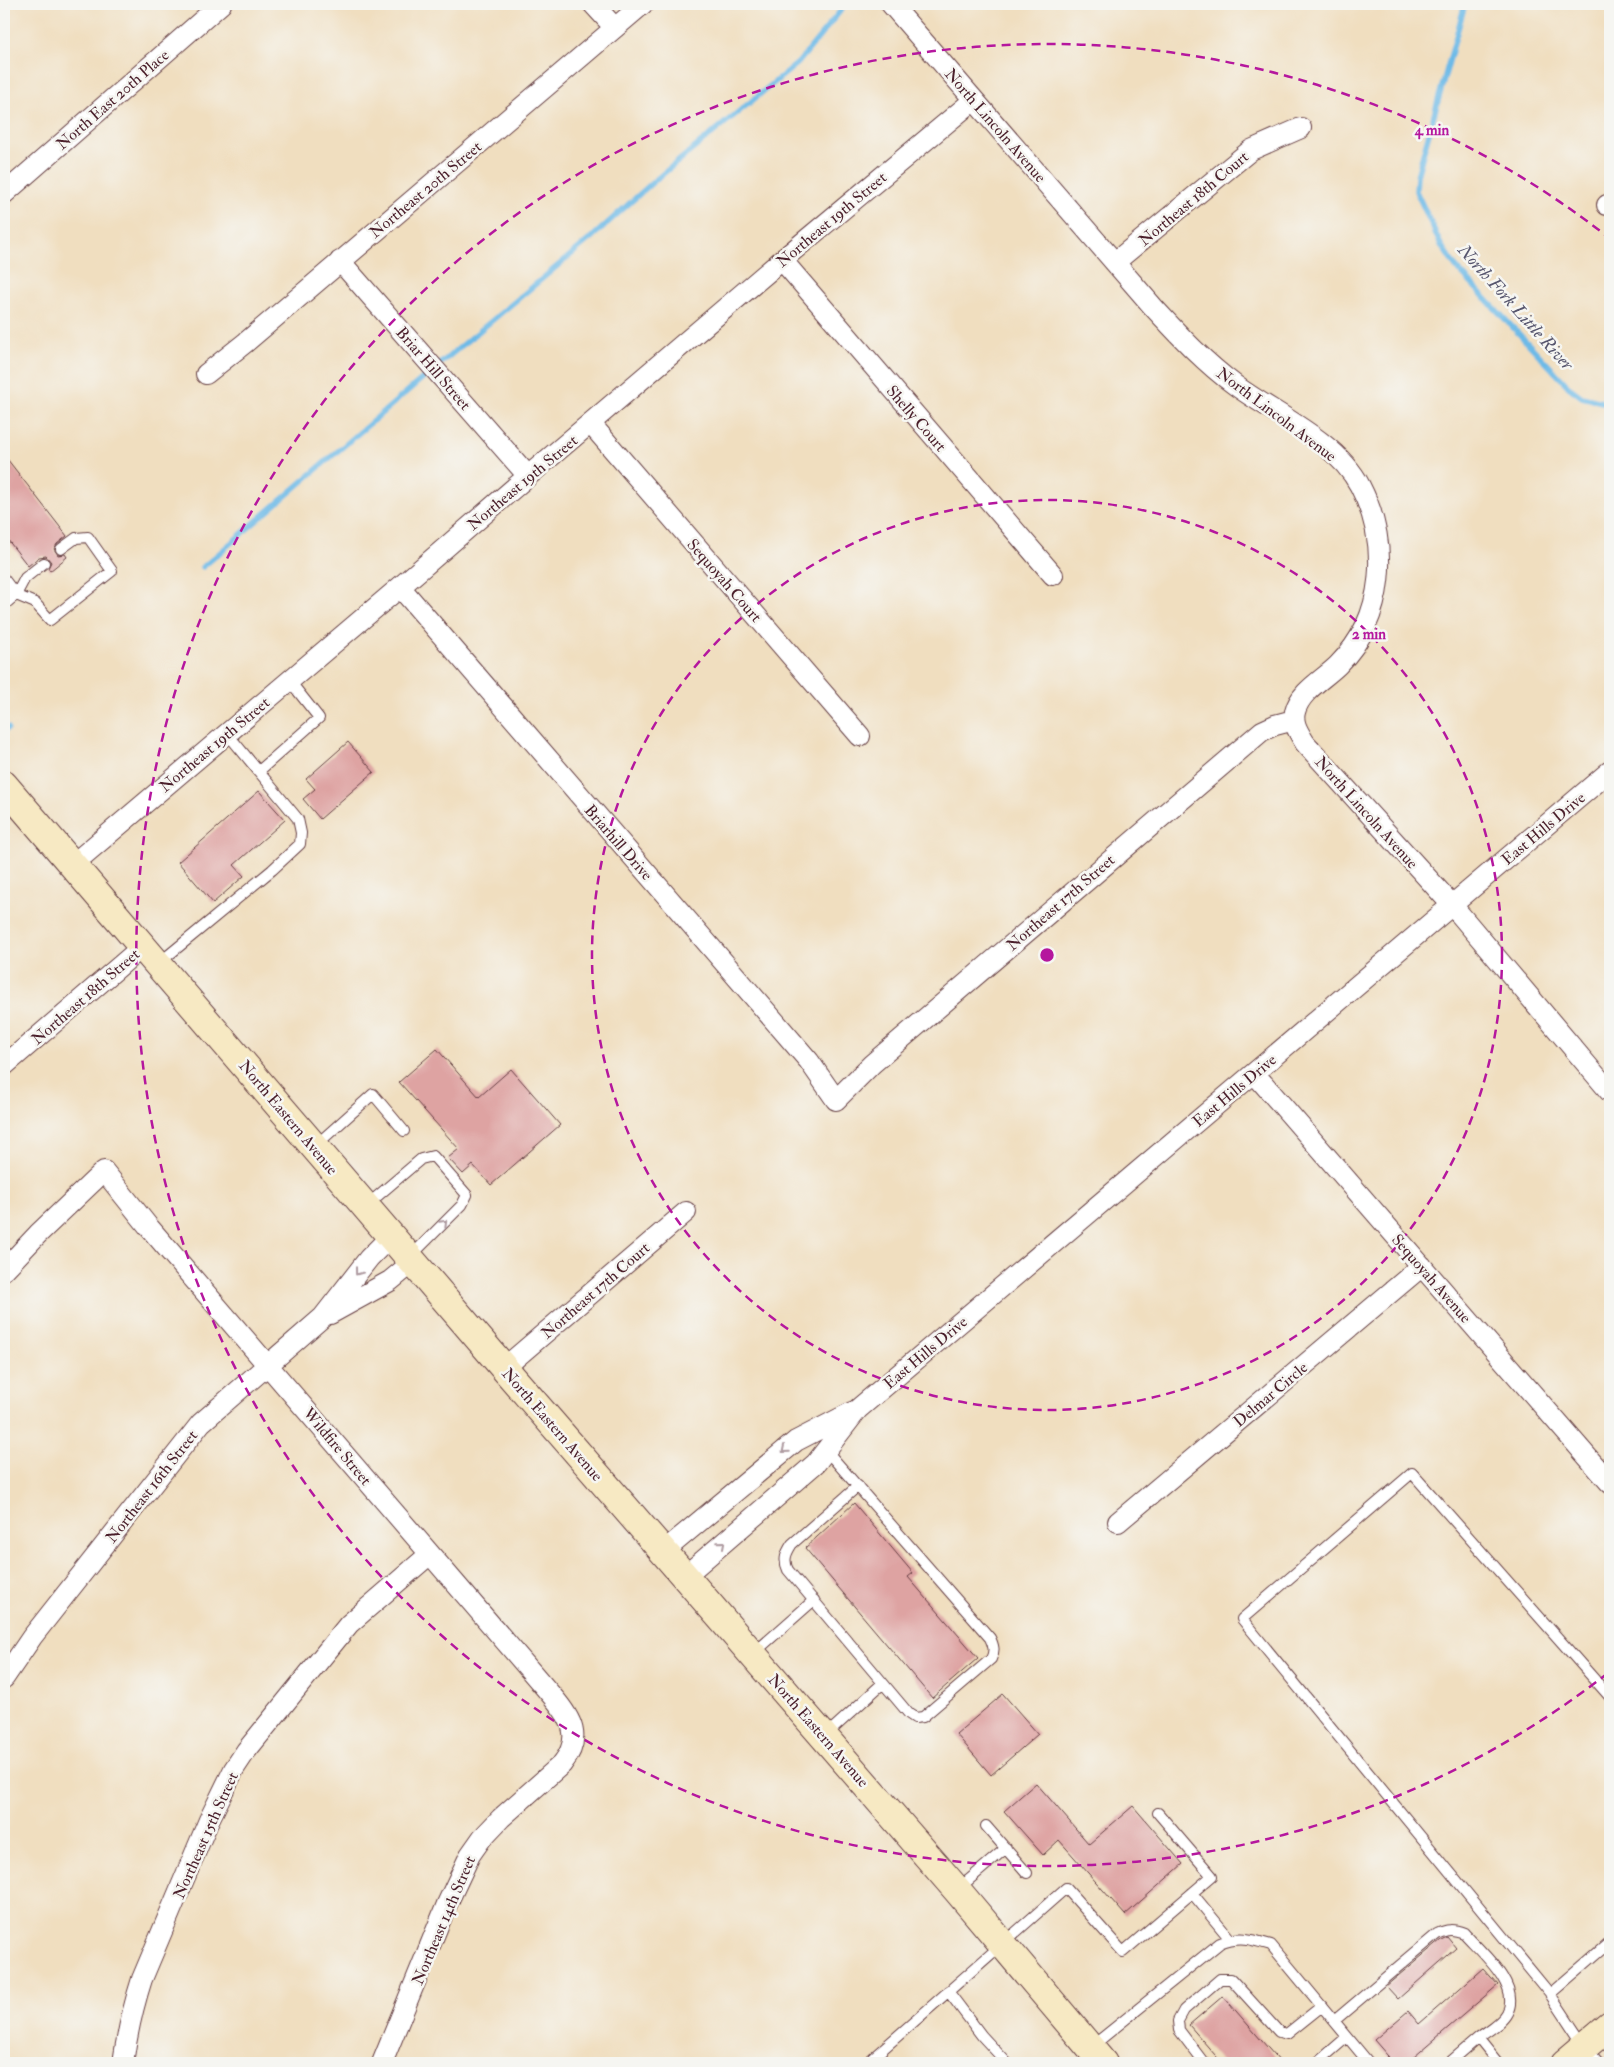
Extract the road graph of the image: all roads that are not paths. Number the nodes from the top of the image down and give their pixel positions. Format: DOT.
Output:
graph roads {
  1 [pos="221,4"];
  2 [pos="593,4"];
  3 [pos="643,4"];
  4 [pos="894,8"];
  5 [pos="615,28"];
  6 [pos="974,100"];
  7 [pos="1301,128"];
  8 [pos="4,194"];
  9 [pos="782,260"];
  10 [pos="340,261"];
  11 [pos="1115,262"];
  12 [pos="206,374"];
  13 [pos="591,424"];
  14 [pos="528,476"];
  15 [pos="61,550"];
  16 [pos="44,563"];
  17 [pos="1053,575"];
  18 [pos="4,579"];
  19 [pos="400,587"];
  20 [pos="16,595"];
  21 [pos="4,605"];
  22 [pos="289,680"];
  23 [pos="1294,720"];
  24 [pos="226,732"];
  25 [pos="860,736"];
  26 [pos="259,771"];
  27 [pos="1610,771"];
  28 [pos="4,785"];
  29 [pos="72,864"];
  30 [pos="1452,905"];
  31 [pos="150,955"];
  32 [pos="4,1066"];
  33 [pos="1254,1072"];
  34 [pos="1610,1092"];
  35 [pos="836,1100"];
  36 [pos="404,1131"];
  37 [pos="314,1146"];
  38 [pos="366,1207"];
  39 [pos="686,1212"];
  40 [pos="391,1236"];
  41 [pos="411,1260"];
  42 [pos="1422,1266"];
  43 [pos="4,1270"];
  44 [pos="324,1317"];
  45 [pos="268,1364"];
  46 [pos="504,1368"];
  47 [pos="858,1409"];
  48 [pos="812,1432"];
  49 [pos="826,1450"];
  50 [pos="1610,1483"];
  51 [pos="858,1486"];
  52 [pos="1118,1522"];
  53 [pos="664,1551"];
  54 [pos="430,1554"];
  55 [pos="685,1576"];
  56 [pos="814,1600"];
  57 [pos="753,1654"];
  58 [pos="4,1678"];
  59 [pos="883,1683"];
  60 [pos="1610,1697"];
  61 [pos="570,1722"];
  62 [pos="824,1737"];
  63 [pos="1158,1813"];
  64 [pos="986,1826"];
  65 [pos="1006,1848"];
  66 [pos="1028,1873"];
  67 [pos="957,1890"];
  68 [pos="1192,1893"];
  69 [pos="1230,1939"];
  70 [pos="1610,1942"];
  71 [pos="1002,1943"];
  72 [pos="948,1992"];
  73 [pos="1550,1994"];
  74 [pos="1322,2006"];
  75 [pos="1334,2021"];
  76 [pos="1610,2025"];
  77 [pos="1347,2037"];
  78 [pos="1478,2038"];
  79 [pos="1096,2056"];
  80 [pos="1583,2058"];
  81 [pos="123,2063"];
  82 [pos="382,2063"];
  83 [pos="867,2063"];
  84 [pos="1006,2063"];
  85 [pos="1204,2063"];
  86 [pos="1317,2063"];
  87 [pos="1369,2063"];
  88 [pos="1449,2063"];
  89 [pos="1498,2063"];
  1 -- 8 [label="street, North East 20th Place"];
  2 -- 5 [label="street"];
  3 -- 5 [label="street, Northeast 20th Street"];
  4 -- 6 [label="street, North Lincoln Avenue"];
  5 -- 10 [label="street, Northeast 20th Street"];
  6 -- 9 [label="street, Northeast 19th Street"];
  6 -- 11 [label="street, North Lincoln Avenue"];
  7 -- 11 [label="street, Northeast 18th Court"];
  9 -- 13 [label="street, Northeast 19th Street"];
  9 -- 17 [label="street, Shelly Court"];
  10 -- 12 [label="street, Northeast 20th Street"];
  10 -- 14 [label="street, Briar Hill Street"];
  11 -- 23 [label="street, North Lincoln Avenue"];
  13 -- 14 [label="street, Northeast 19th Street"];
  13 -- 25 [label="street, Sequoyah Court"];
  14 -- 19 [label="street, Northeast 19th Street"];
  15 -- 20 [label="lane"];
  16 -- 20 [label="lane"];
  18 -- 20 [label="lane"];
  19 -- 22 [label="street, Northeast 19th Street"];
  19 -- 35 [label="street, Briarhill Drive"];
  20 -- 21 [label="lane"];
  22 -- 24 [label="street, Northeast 19th Street"];
  22 -- 26 [label="lane"];
  23 -- 30 [label="street, North Lincoln Avenue"];
  23 -- 35 [label="street, Northeast 17th Street"];
  24 -- 26 [label="lane"];
  24 -- 29 [label="street, Northeast 19th Street"];
  26 -- 31 [label="lane"];
  27 -- 30 [label="street, East Hills Drive"];
  28 -- 29 [label="main road, North Eastern Avenue"];
  29 -- 31 [label="main road, North Eastern Avenue"];
  30 -- 33 [label="street, East Hills Drive"];
  30 -- 34 [label="street, North Lincoln Avenue"];
  31 -- 32 [label="street, Northeast 18th Street"];
  31 -- 37 [label="main road, North Eastern Avenue"];
  33 -- 42 [label="street, Sequoyah Avenue"];
  33 -- 47 [label="street, East Hills Drive"];
  36 -- 37 [label="lane"];
  37 -- 38 [label="main road, North Eastern Avenue"];
  38 -- 40 [label="main road, North Eastern Avenue"];
  41 -- 38 [label="lane, one-way"];
  39 -- 46 [label="street, Northeast 17th Court"];
  40 -- 41 [label="main road, North Eastern Avenue"];
  40 -- 44 [label="street, Northeast 16th Street, one-way"];
  41 -- 44 [label="street, Northeast 16th Street"];
  41 -- 46 [label="main road, North Eastern Avenue"];
  42 -- 50 [label="street, Sequoyah Avenue"];
  42 -- 52 [label="street, Delmar Circle"];
  43 -- 45 [label="street, Wildfire Street"];
  44 -- 45 [label="street, Northeast 16th Street"];
  45 -- 54 [label="street, Wildfire Street"];
  45 -- 58 [label="street, Northeast 16th Street"];
  46 -- 53 [label="main road, North Eastern Avenue"];
  47 -- 48 [label="street, East Hills Drive"];
  47 -- 49 [label="street, East Hills Drive"];
  48 -- 49 [label="lane"];
  48 -- 53 [label="street, East Hills Drive, one-way"];
  49 -- 51 [label="lane"];
  55 -- 49 [label="street, East Hills Drive, one-way"];
  51 -- 56 [label="lane"];
  51 -- 59 [label="lane"];
  53 -- 55 [label="main road, North Eastern Avenue"];
  54 -- 61 [label="street, Wildfire Street"];
  54 -- 81 [label="street, Northeast 15th Street"];
  55 -- 57 [label="main road, North Eastern Avenue"];
  56 -- 57 [label="lane"];
  56 -- 59 [label="lane"];
  57 -- 62 [label="main road, North Eastern Avenue"];
  59 -- 62 [label="lane"];
  60 -- 73 [label="lane"];
  61 -- 82 [label="street, Northeast 14th Street"];
  62 -- 67 [label="main road, North Eastern Avenue"];
  63 -- 68 [label="lane"];
  64 -- 65 [label="lane"];
  65 -- 66 [label="lane"];
  65 -- 67 [label="lane"];
  67 -- 71 [label="main road, North Eastern Avenue"];
  68 -- 69 [label="lane"];
  68 -- 71 [label="lane"];
  69 -- 74 [label="lane"];
  69 -- 79 [label="lane"];
  70 -- 73 [label="lane"];
  71 -- 72 [label="lane"];
  71 -- 79 [label="main road, North Eastern Avenue"];
  72 -- 83 [label="lane"];
  72 -- 84 [label="lane"];
  73 -- 80 [label="lane"];
  74 -- 75 [label="lane"];
  74 -- 85 [label="lane"];
  75 -- 77 [label="lane"];
  75 -- 78 [label="lane"];
  76 -- 80 [label="main road"];
  77 -- 86 [label="lane"];
  77 -- 87 [label="lane"];
  78 -- 88 [label="lane"];
  78 -- 89 [label="lane"];
}
